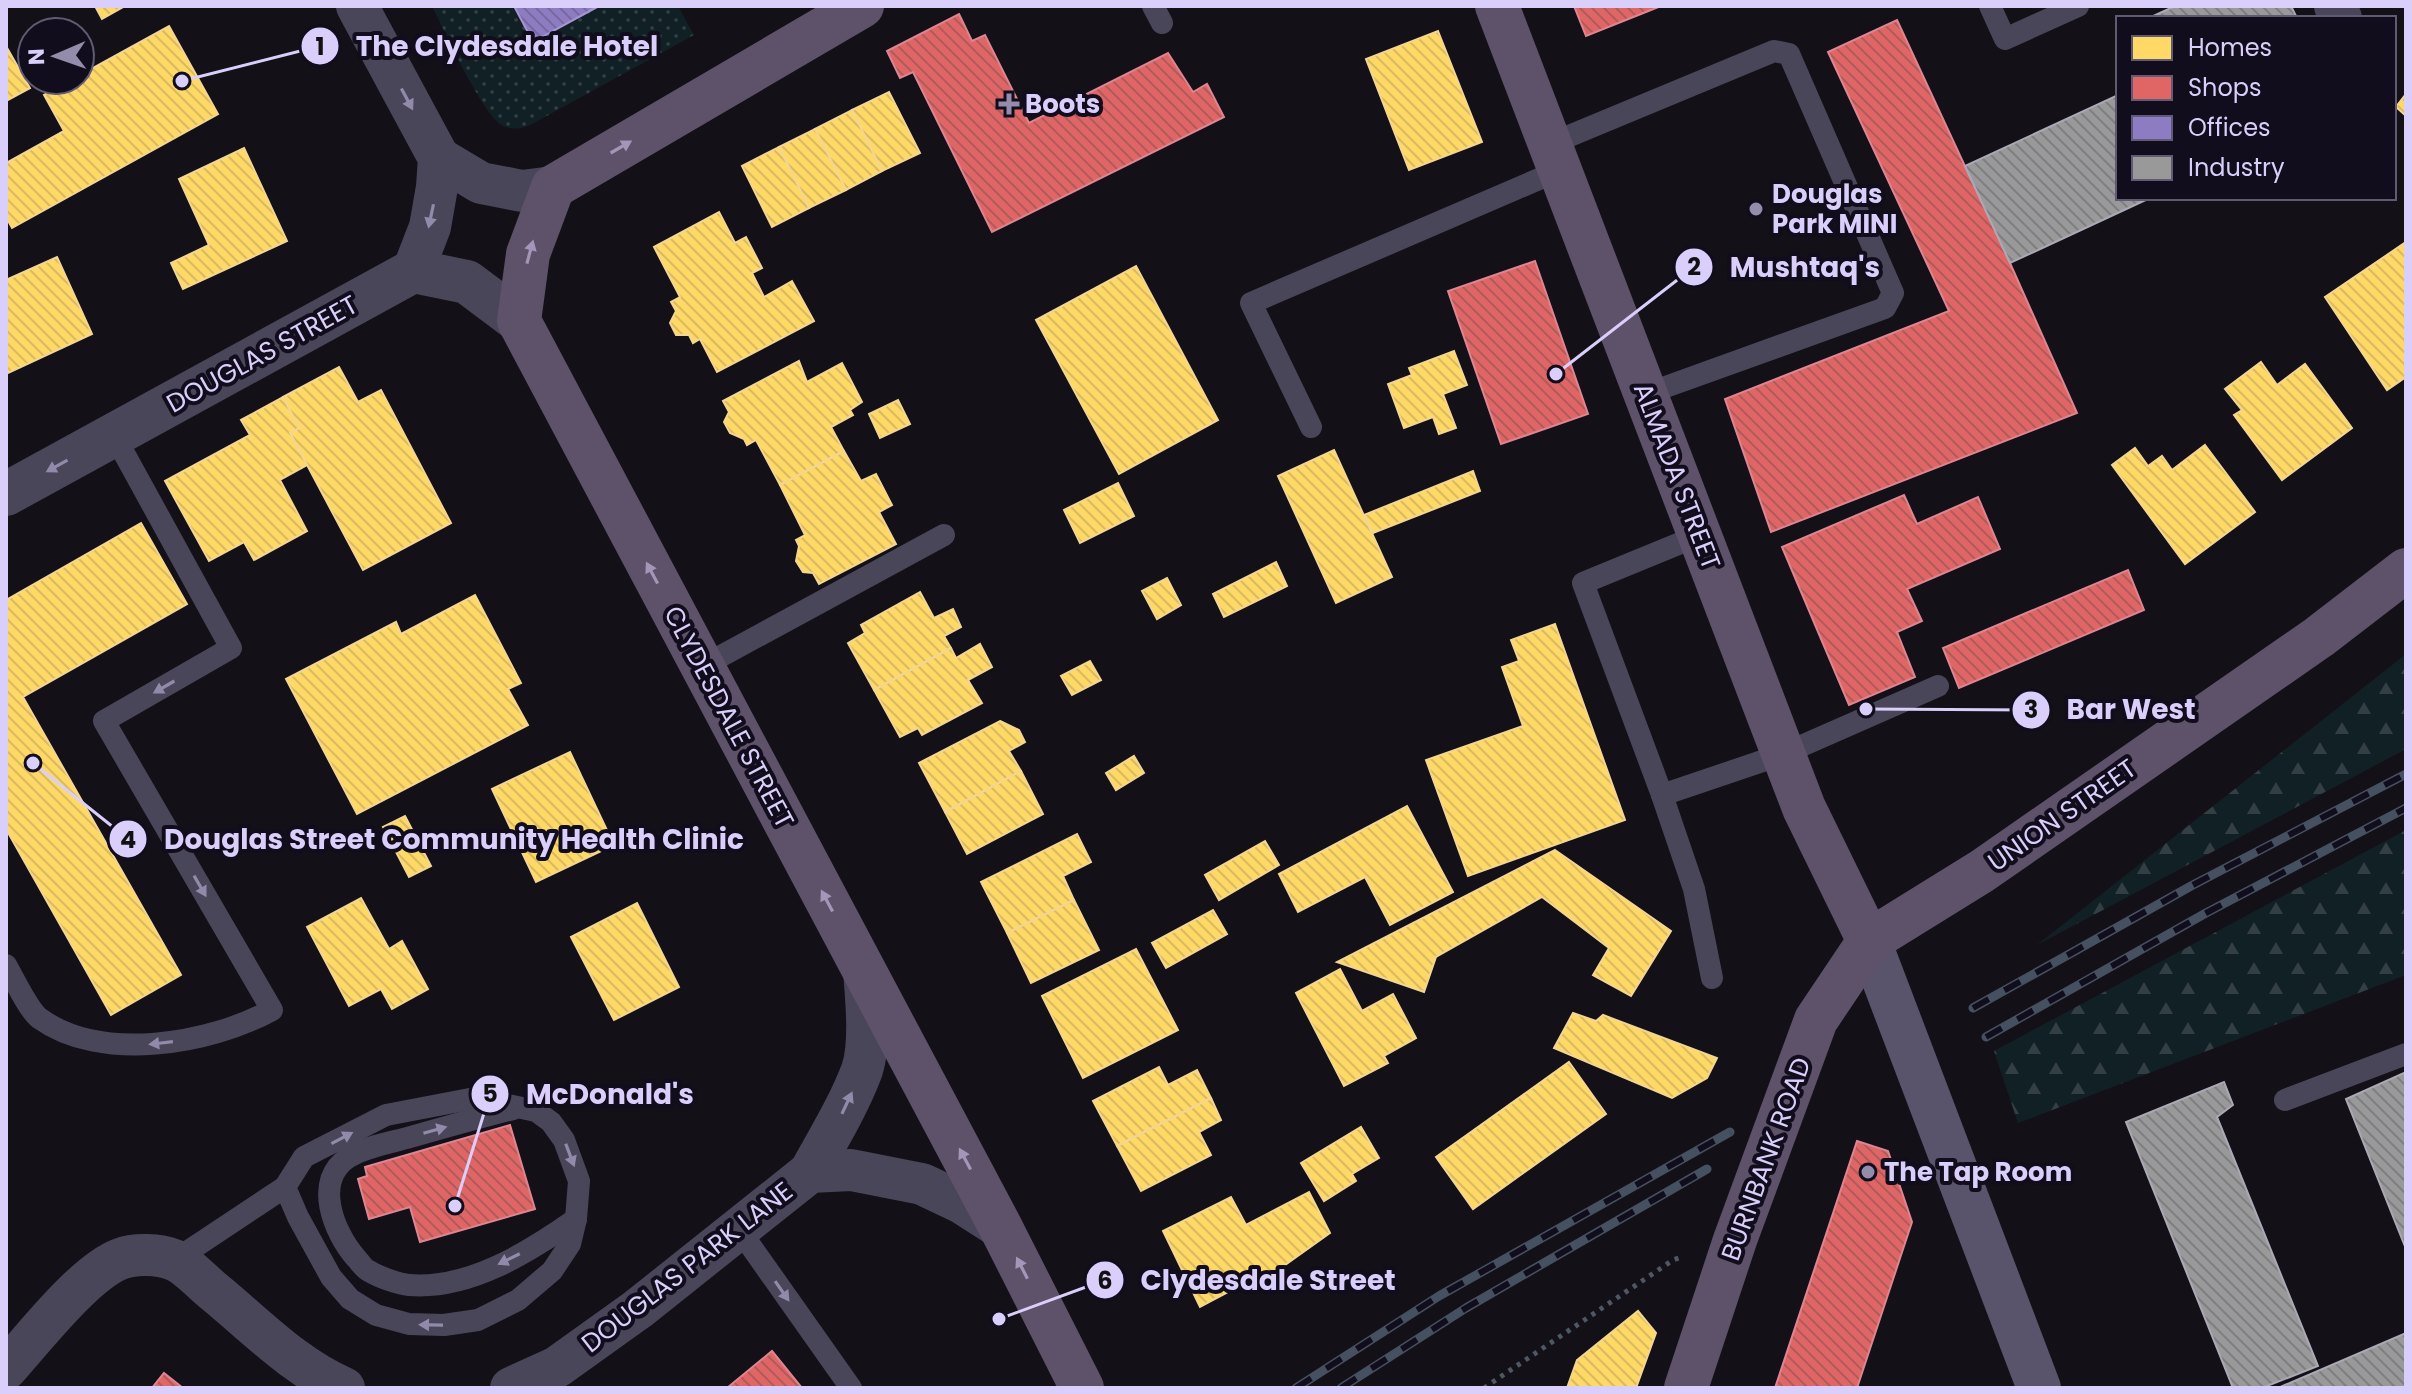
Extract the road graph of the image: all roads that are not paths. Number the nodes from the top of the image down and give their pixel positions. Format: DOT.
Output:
graph roads {
  1 [pos="357,6"];
  2 [pos="862,6"];
  3 [pos="1497,6"];
  4 [pos="1990,6"];
  5 [pos="2078,6"];
  6 [pos="1555,157"];
  7 [pos="439,158"];
  8 [pos="553,187"];
  9 [pos="413,271"];
  10 [pos="519,321"];
  11 [pos="1646,394"];
  12 [pos="1311,427"];
  13 [pos="114,435"];
  14 [pos="6,494"];
  15 [pos="944,535"];
  16 [pos="1700,535"];
  17 [pos="2406,570"];
  18 [pos="701,667"];
  19 [pos="1938,686"];
  20 [pos="1783,754"];
  21 [pos="1662,795"];
  22 [pos="1869,941"];
  23 [pos="6,965"];
  24 [pos="864,970"];
  25 [pos="1712,978"];
  26 [pos="2406,1054"];
  27 [pos="2285,1100"];
  28 [pos="520,1107"];
  29 [pos="810,1172"];
  30 [pos="285,1187"];
  31 [pos="576,1219"];
  32 [pos="738,1228"];
  33 [pos="1001,1228"];
  34 [pos="175,1260"];
  35 [pos="6,1369"];
  36 [pos="524,1386"];
  37 [pos="344,1388"];
  38 [pos="851,1388"];
  39 [pos="1082,1388"];
  40 [pos="1686,1388"];
  41 [pos="2039,1388"];
  1 -- 7 [label="street, one-way"];
  8 -- 2 [label="main road, one-way"];
  3 -- 6 [label="main road, ALMADA STREET"];
  4 -- 5 [label="lane"];
  6 -- 11 [label="main road, ALMADA STREET"];
  6 -- 11 [label="lane"];
  6 -- 12 [label="lane"];
  7 -- 8 [label="street"];
  7 -- 9 [label="street, one-way"];
  10 -- 8 [label="main road, one-way"];
  9 -- 10 [label="street"];
  9 -- 13 [label="street, DOUGLAS STREET"];
  18 -- 10 [label="main road, CLYDESDALE STREET, one-way"];
  11 -- 16 [label="main road, ALMADA STREET"];
  13 -- 14 [label="street, DOUGLAS STREET, one-way"];
  13 -- 23 [label="lane, one-way"];
  15 -- 18 [label="lane"];
  16 -- 20 [label="main road, ALMADA STREET"];
  16 -- 21 [label="lane"];
  17 -- 22 [label="main road, UNION STREET"];
  24 -- 18 [label="main road, CLYDESDALE STREET, one-way"];
  19 -- 20 [label="lane"];
  20 -- 21 [label="lane"];
  20 -- 22 [label="main road, ALMADA STREET"];
  21 -- 25 [label="lane"];
  22 -- 40 [label="main road, BURNBANK ROAD"];
  22 -- 41 [label="main road"];
  29 -- 24 [label="street, one-way"];
  33 -- 24 [label="main road, CLYDESDALE STREET, one-way"];
  26 -- 27 [label="lane"];
  30 -- 28 [label="lane, one-way"];
  28 -- 31 [label="lane, one-way"];
  31 -- 28 [label="lane, one-way"];
  29 -- 32 [label="street, DOUGLAS PARK LANE"];
  29 -- 33 [label="street, DOUGLAS PARK LANE"];
  31 -- 30 [label="lane, one-way"];
  30 -- 34 [label="lane"];
  32 -- 36 [label="street, DOUGLAS PARK LANE"];
  32 -- 38 [label="lane, one-way"];
  39 -- 33 [label="main road, CLYDESDALE STREET, one-way"];
  34 -- 35 [label="street"];
  34 -- 37 [label="street"];
}
